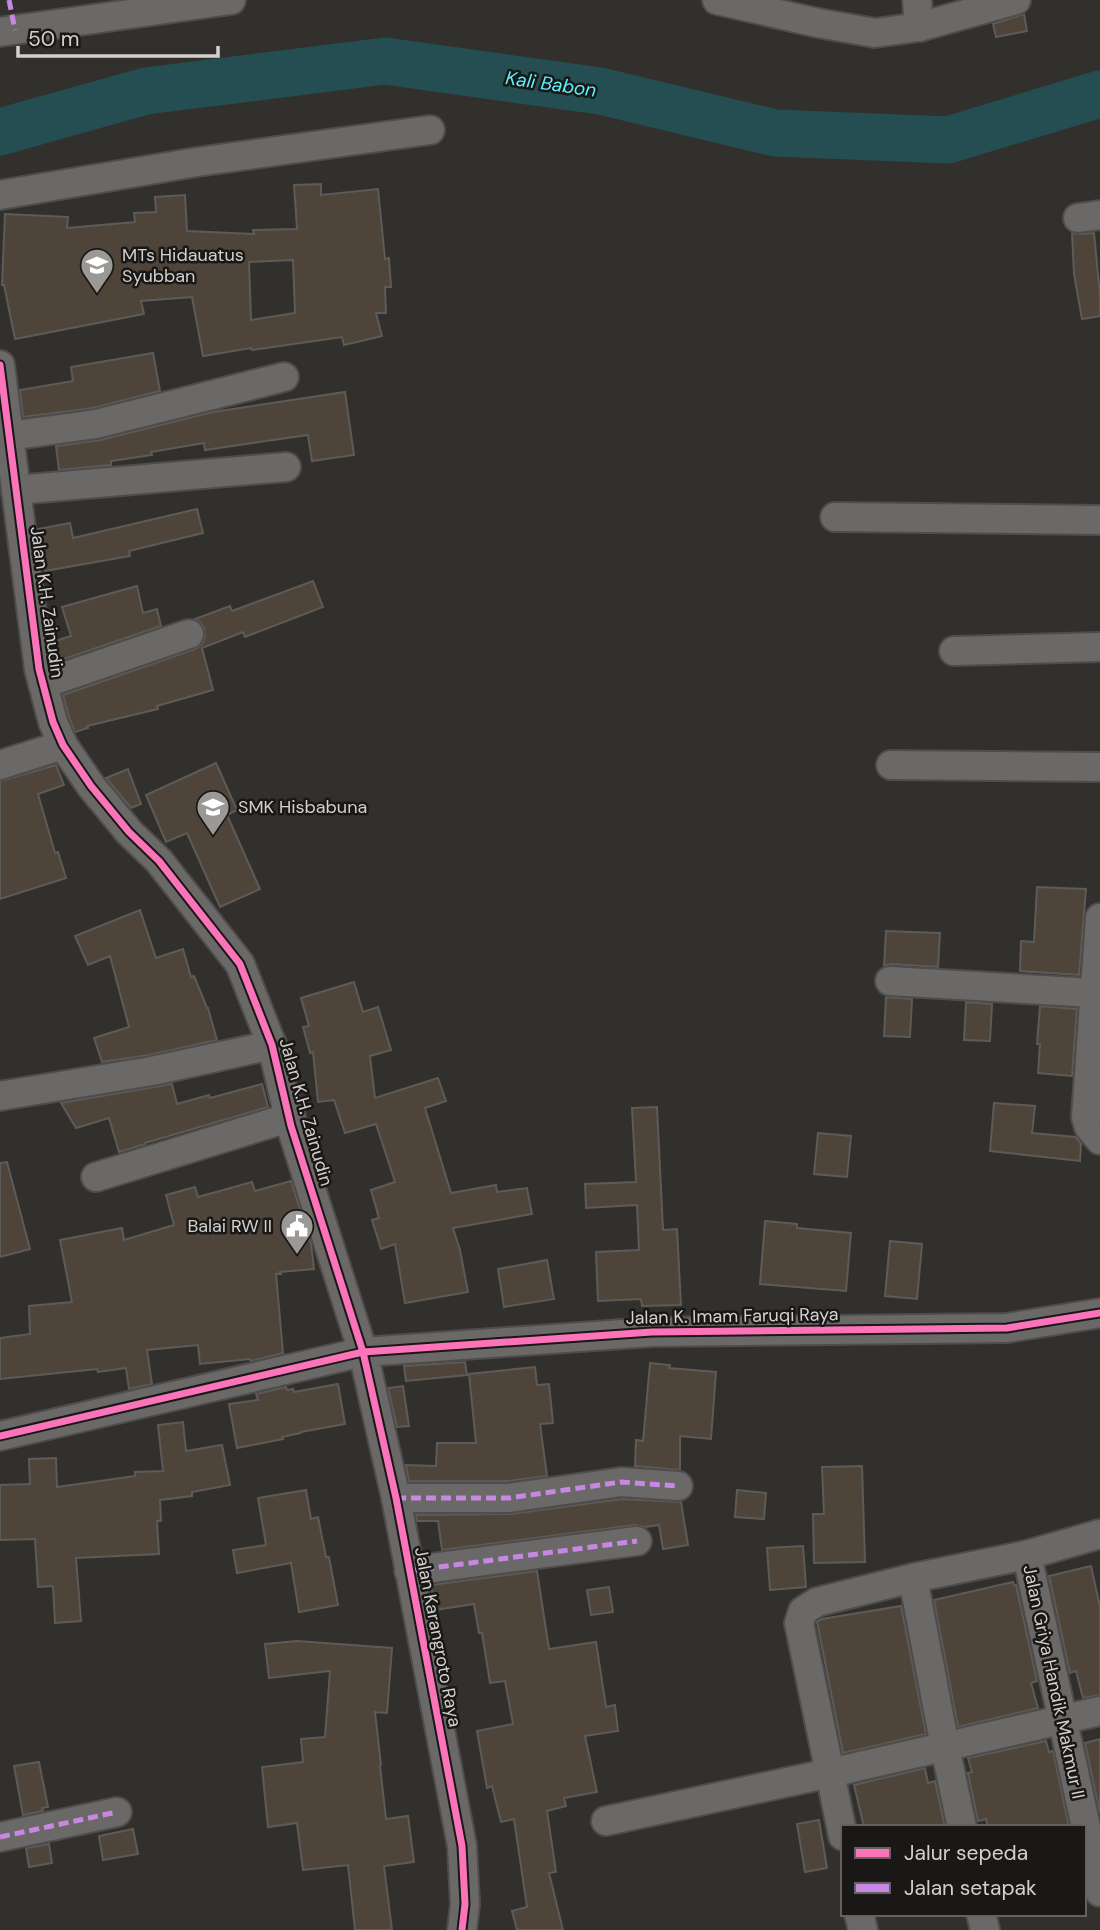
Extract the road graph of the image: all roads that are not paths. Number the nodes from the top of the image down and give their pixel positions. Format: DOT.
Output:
graph roads {
  1 [pos="231,0"];
  2 [pos="717,0"];
  3 [pos="1016,0"];
  4 [pos="918,14"];
  5 [pos="0,32"];
  6 [pos="430,130"];
  7 [pos="0,195"];
  8 [pos="0,365"];
  9 [pos="284,377"];
  10 [pos="9,436"];
  11 [pos="286,467"];
  12 [pos="16,490"];
  13 [pos="835,517"];
  14 [pos="1100,520"];
  15 [pos="10,525"];
  16 [pos="188,634"];
  17 [pos="1100,647"];
  18 [pos="954,651"];
  19 [pos="43,684"];
  20 [pos="63,745"];
  21 [pos="0,765"];
  22 [pos="891,765"];
  23 [pos="1100,767"];
  24 [pos="1100,918"];
  25 [pos="890,981"];
  26 [pos="1094,993"];
  27 [pos="272,1045"];
  28 [pos="0,1096"];
  29 [pos="291,1117"];
  30 [pos="1100,1140"];
  31 [pos="96,1177"];
  32 [pos="1100,1313"];
  33 [pos="363,1352"];
  34 [pos="0,1430"];
  35 [pos="0,1436"];
  36 [pos="678,1486"];
  37 [pos="396,1498"];
  38 [pos="1100,1534"];
  39 [pos="637,1541"];
  40 [pos="1027,1555"];
  41 [pos="409,1571"];
  42 [pos="913,1578"];
  43 [pos="1100,1711"];
  44 [pos="1062,1720"];
  45 [pos="945,1747"];
  46 [pos="830,1773"];
  47 [pos="117,1812"];
  48 [pos="606,1821"];
  49 [pos="962,1825"];
  50 [pos="1085,1825"];
  51 [pos="841,1826"];
  52 [pos="1086,1829"];
  53 [pos="0,1837"];
  54 [pos="1100,1892"];
  55 [pos="462,1930"];
  1 -- 5 [label="street"];
  2 -- 4 [label="street"];
  3 -- 4 [label="street"];
  6 -- 7 [label="street"];
  8 -- 10 [label="street, Jalan K.H. Zainudin"];
  9 -- 10 [label="street"];
  10 -- 12 [label="street, Jalan K.H. Zainudin"];
  11 -- 12 [label="street"];
  12 -- 15 [label="street, Jalan K.H. Zainudin"];
  13 -- 14 [label="street"];
  15 -- 19 [label="street, Jalan K.H. Zainudin"];
  16 -- 19 [label="street"];
  17 -- 18 [label="street"];
  19 -- 20 [label="street, Jalan K.H. Zainudin"];
  20 -- 21 [label="street"];
  20 -- 27 [label="street, Jalan K.H. Zainudin"];
  22 -- 23 [label="street"];
  24 -- 26 [label="street"];
  25 -- 26 [label="street"];
  26 -- 30 [label="street"];
  27 -- 28 [label="street"];
  27 -- 29 [label="street, Jalan K.H. Zainudin"];
  29 -- 31 [label="street"];
  29 -- 33 [label="street, Jalan K.H. Zainudin"];
  32 -- 33 [label="street, Jalan K. Imam Faruqi Raya"];
  33 -- 35 [label="street"];
  33 -- 37 [label="street, Jalan Karangroto Raya"];
  34 -- 35 [label="street"];
  36 -- 37 [label="street"];
  37 -- 41 [label="street, Jalan Karangroto Raya"];
  38 -- 40 [label="street, Jalan Griya Handik Makmur II"];
  39 -- 41 [label="street"];
  40 -- 42 [label="street, Jalan Griya Handik Makmur II"];
  40 -- 44 [label="street, Jalan Griya Handik Makmur II"];
  41 -- 55 [label="street, Jalan Karangroto Raya"];
  42 -- 45 [label="street"];
  42 -- 46 [label="street, Jalan Griya Handik Makmur II"];
  43 -- 44 [label="street"];
  44 -- 45 [label="street"];
  44 -- 50 [label="street, Jalan Griya Handik Makmur II"];
  45 -- 46 [label="street"];
  45 -- 49 [label="street"];
  46 -- 48 [label="street"];
  46 -- 51 [label="street, Jalan Griya Handik Makmur II"];
  47 -- 53 [label="street"];
  52 -- 54 [label="street, Jalan Griya Handik Makmur II"];
}
